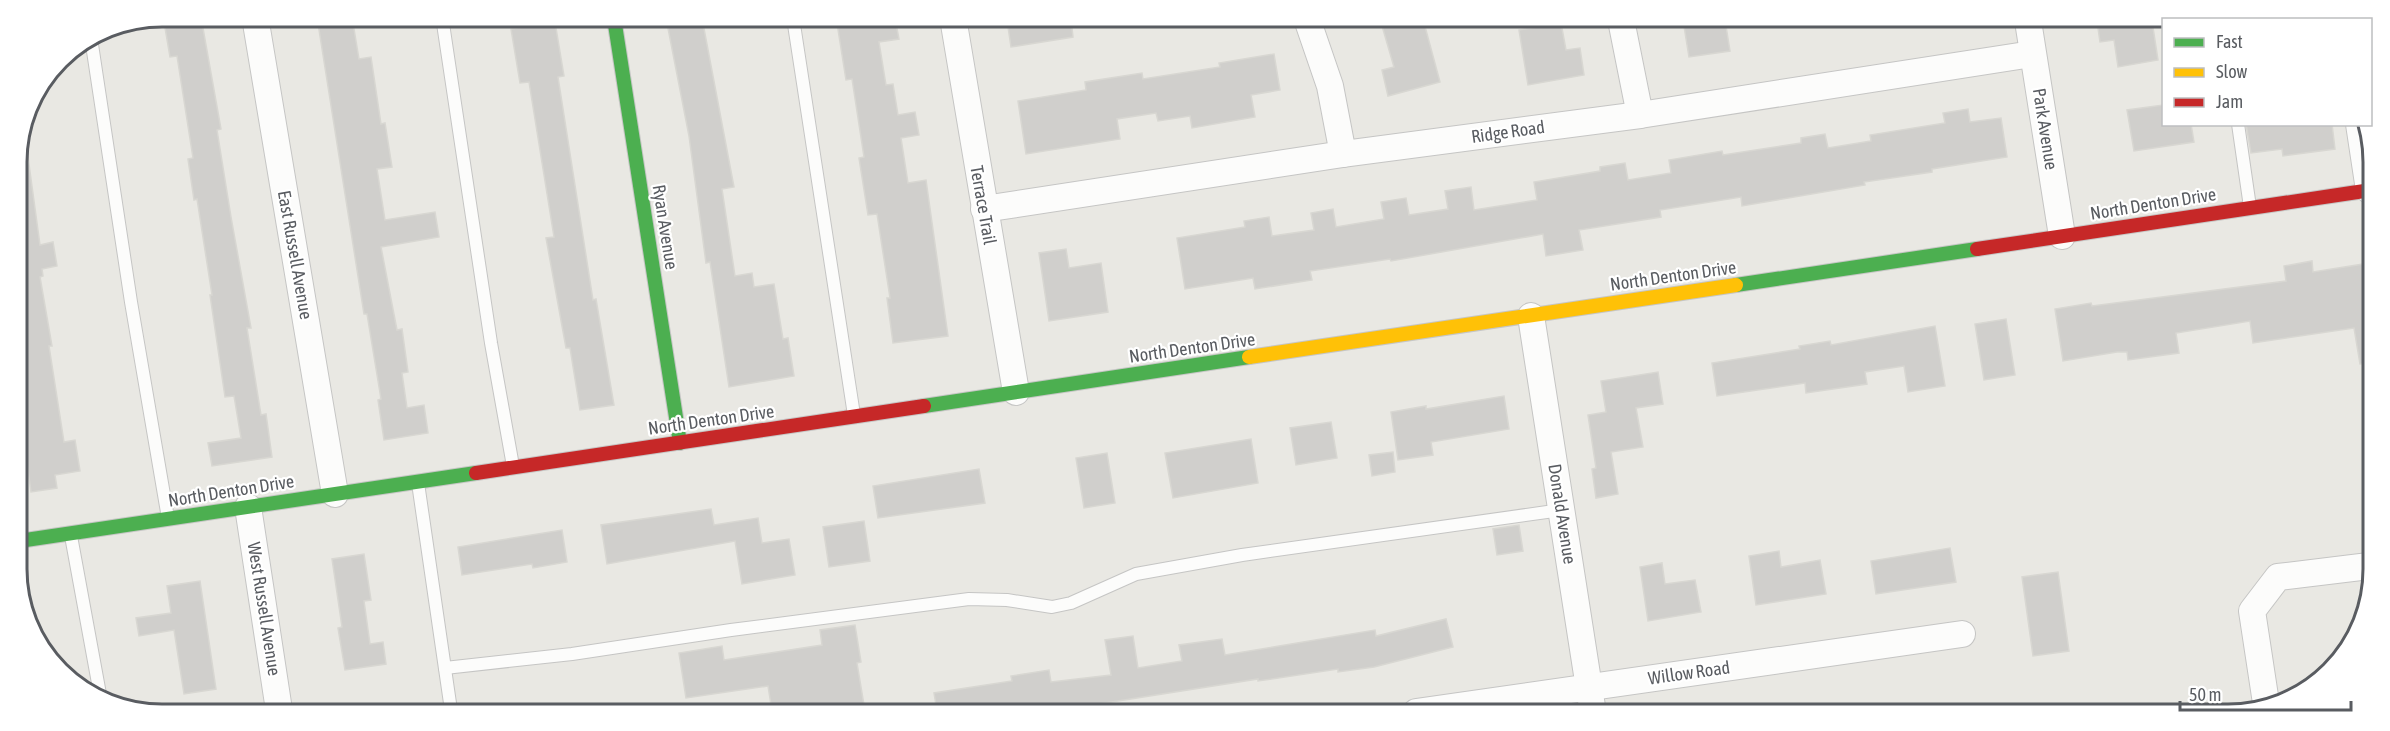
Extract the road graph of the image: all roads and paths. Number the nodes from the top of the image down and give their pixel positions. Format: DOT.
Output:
graph roads {
  1 [pos="257,27"];
  2 [pos="444,27"];
  3 [pos="615,27"];
  4 [pos="795,27"];
  5 [pos="954,27"];
  6 [pos="1310,27"];
  7 [pos="1622,27"];
  8 [pos="2029,27"];
  9 [pos="92,47"];
  10 [pos="2032,54"];
  11 [pos="1640,115"];
  12 [pos="2238,126"];
  13 [pos="1343,154"];
  14 [pos="2363,191"];
  15 [pos="2251,208"];
  16 [pos="984,209"];
  17 [pos="2062,236"];
  18 [pos="1531,316"];
  19 [pos="1016,392"];
  20 [pos="854,417"];
  21 [pos="680,442"];
  22 [pos="513,467"];
  23 [pos="418,482"];
  24 [pos="335,494"];
  25 [pos="248,507"];
  26 [pos="1561,510"];
  27 [pos="169,519"];
  28 [pos="71,534"];
  29 [pos="27,540"];
  30 [pos="2363,567"];
  31 [pos="1962,634"];
  32 [pos="445,668"];
  33 [pos="99,688"];
  34 [pos="1589,688"];
  35 [pos="2265,698"];
  36 [pos="278,704"];
  37 [pos="450,704"];
  38 [pos="1474,704"];
  39 [pos="1592,704"];
  1 -- 24 [label="street, East Russell Avenue"];
  2 -- 22 [label="lane"];
  3 -- 21 [label="street, Ryan Avenue"];
  4 -- 20 [label="lane"];
  5 -- 16 [label="street, Terrace Trail"];
  6 -- 13 [label="street"];
  7 -- 11 [label="street"];
  8 -- 10 [label="street, Park Avenue"];
  9 -- 27 [label="lane"];
  10 -- 11 [label="street, Ridge Road"];
  10 -- 17 [label="street, Park Avenue"];
  11 -- 13 [label="street, Ridge Road"];
  12 -- 15 [label="lane"];
  13 -- 16 [label="street, Ridge Road"];
  14 -- 15 [label="street, North Denton Drive"];
  15 -- 17 [label="street, North Denton Drive"];
  16 -- 19 [label="street, Terrace Trail"];
  17 -- 18 [label="street, North Denton Drive"];
  18 -- 19 [label="street, North Denton Drive"];
  18 -- 26 [label="street, Donald Avenue"];
  19 -- 20 [label="street, North Denton Drive"];
  20 -- 21 [label="street, North Denton Drive"];
  21 -- 22 [label="street, North Denton Drive"];
  22 -- 23 [label="street, North Denton Drive"];
  23 -- 24 [label="street, North Denton Drive"];
  23 -- 32 [label="lane"];
  24 -- 25 [label="street, North Denton Drive"];
  25 -- 27 [label="street, North Denton Drive"];
  25 -- 36 [label="street, West Russell Avenue"];
  26 -- 32 [label="lane"];
  26 -- 34 [label="street, Donald Avenue"];
  27 -- 28 [label="street, North Denton Drive"];
  28 -- 29 [label="street, North Denton Drive"];
  28 -- 33 [label="lane"];
  30 -- 35 [label="street"];
  31 -- 34 [label="street, Willow Road"];
  32 -- 37 [label="lane"];
  34 -- 38 [label="street, Willow Road"];
  34 -- 39 [label="street, Donald Avenue"];
}
